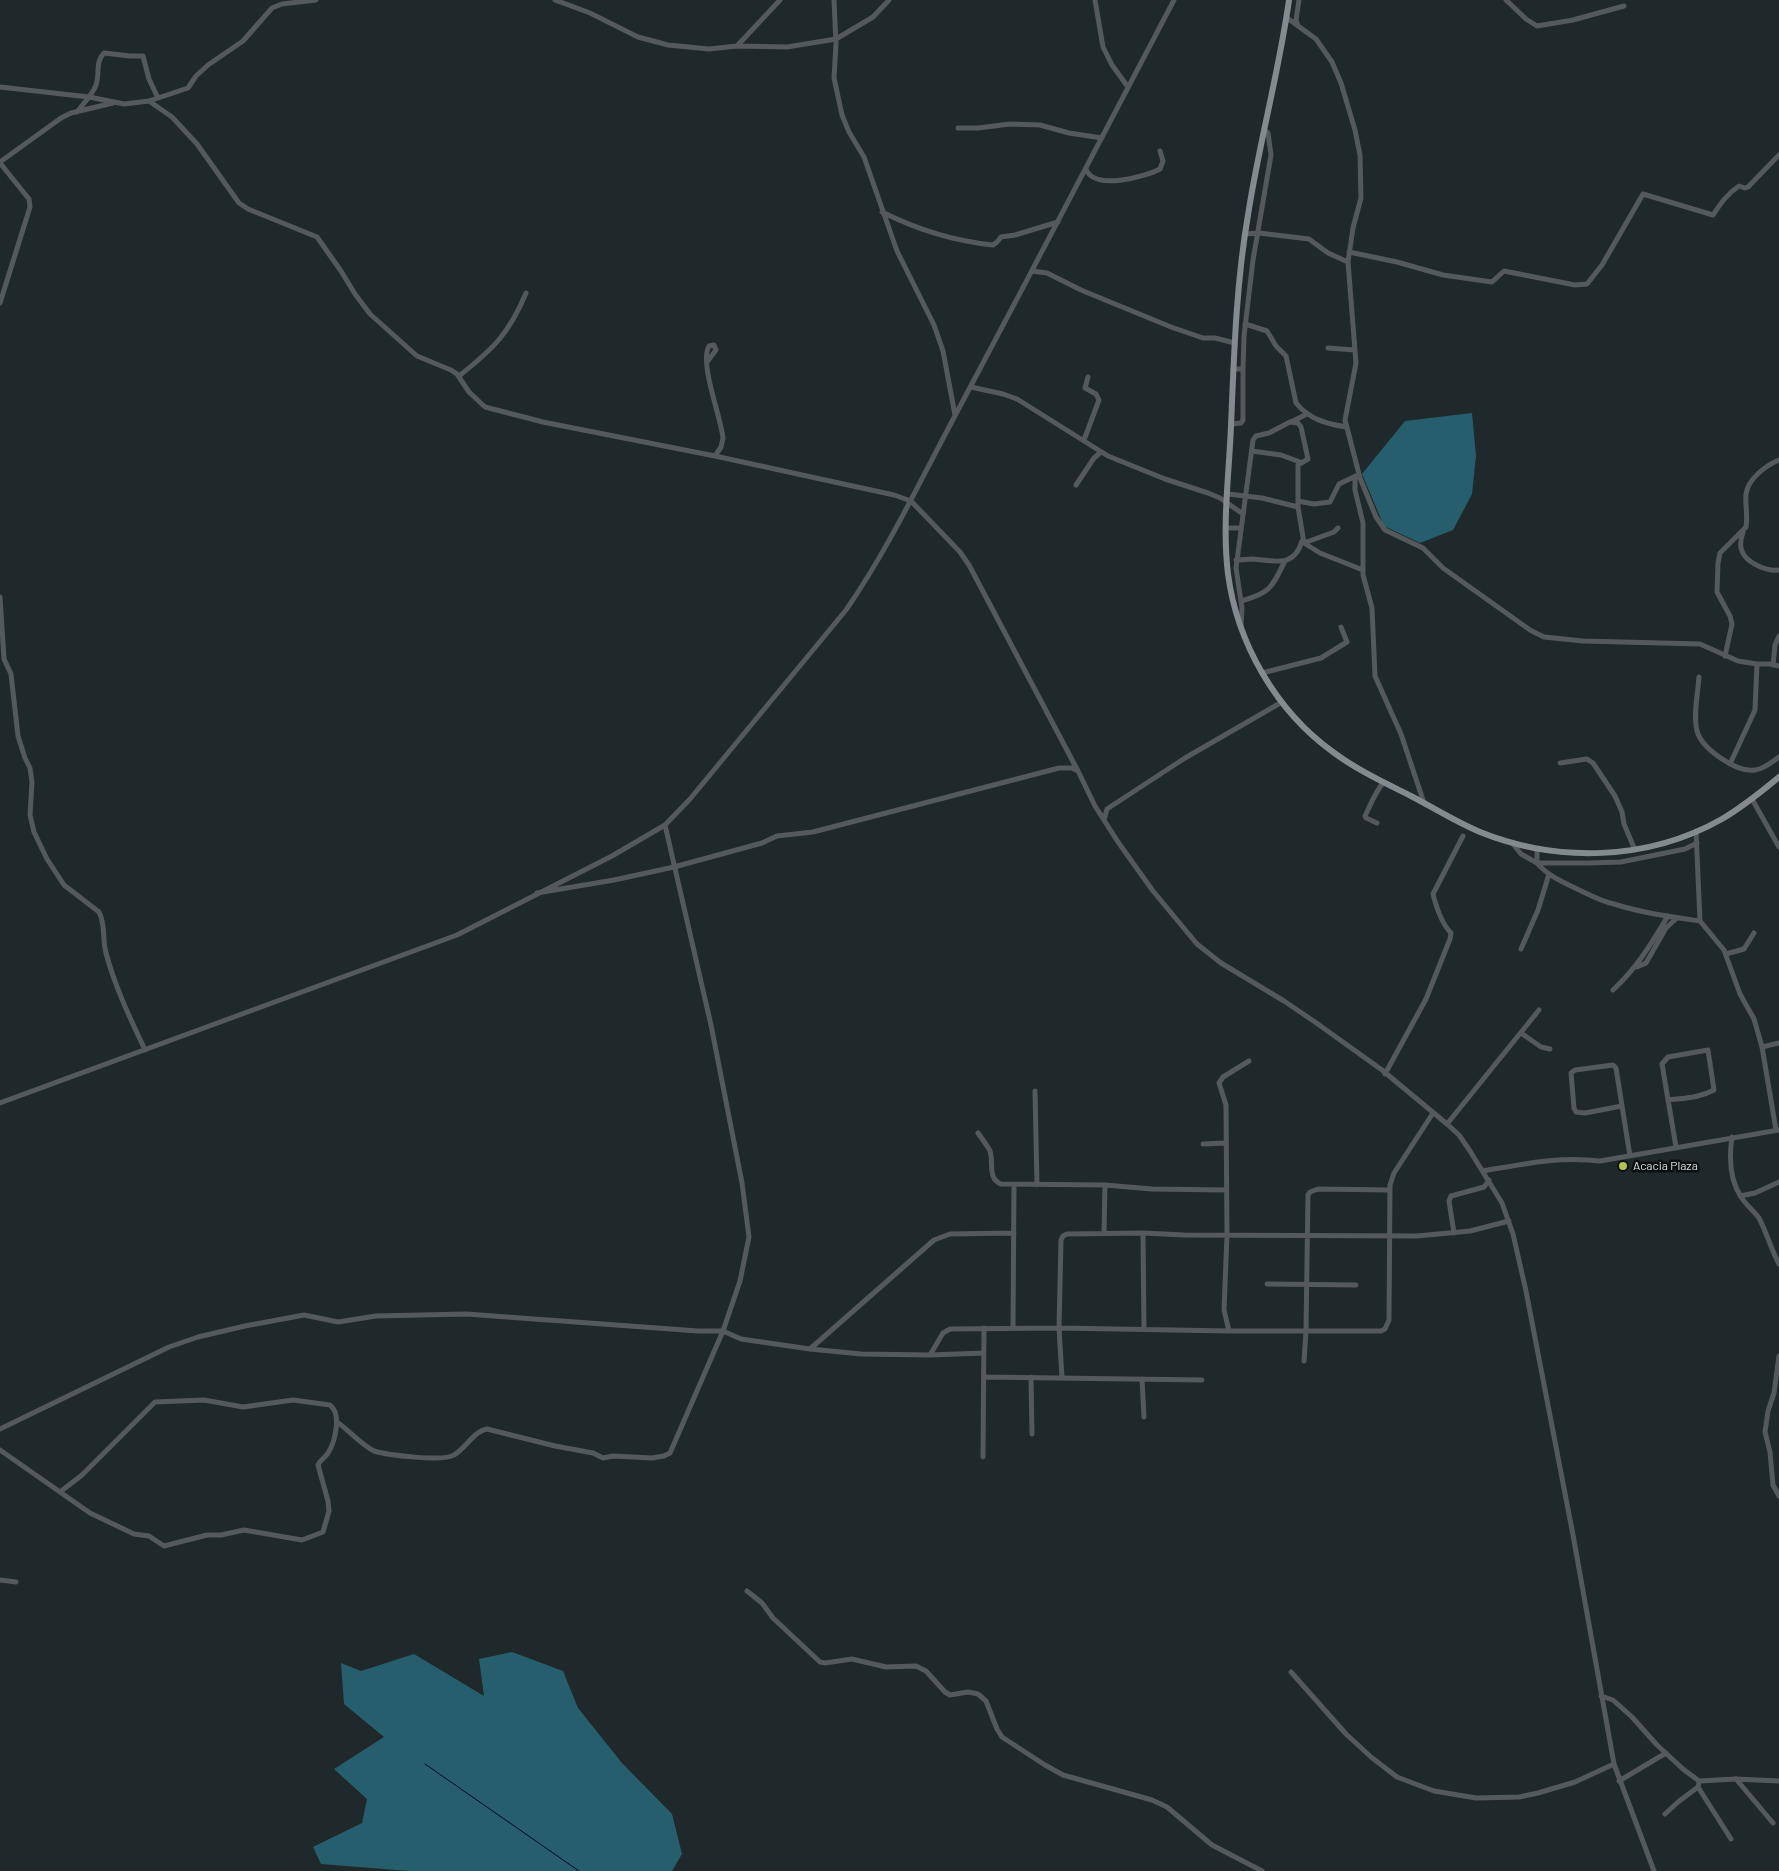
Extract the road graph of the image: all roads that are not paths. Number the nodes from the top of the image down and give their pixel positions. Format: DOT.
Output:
graph roads {
  1 [pos="316,0"];
  2 [pos="555,0"];
  3 [pos="780,0"];
  4 [pos="834,0"];
  5 [pos="889,0"];
  6 [pos="1094,0"];
  7 [pos="1174,0"];
  8 [pos="1289,0"];
  9 [pos="1299,0"];
  10 [pos="1506,0"];
  11 [pos="1624,6"];
  12 [pos="1287,18"];
  13 [pos="1298,27"];
  14 [pos="836,39"];
  15 [pos="736,46"];
  16 [pos="1128,87"];
  17 [pos="0,88"];
  18 [pos="89,97"];
  19 [pos="158,98"];
  20 [pos="149,101"];
  21 [pos="116,102"];
  22 [pos="77,112"];
  23 [pos="958,128"];
  24 [pos="1264,128"];
  25 [pos="1102,138"];
  26 [pos="1160,152"];
  27 [pos="1779,155"];
  28 [pos="0,162"];
  29 [pos="1086,170"];
  30 [pos="882,212"];
  31 [pos="1058,222"];
  32 [pos="1259,233"];
  33 [pos="1245,234"];
  34 [pos="1349,252"];
  35 [pos="1348,262"];
  36 [pos="1032,271"];
  37 [pos="526,293"];
  38 [pos="0,303"];
  39 [pos="1245,324"];
  40 [pos="1235,343"];
  41 [pos="1328,348"];
  42 [pos="1355,350"];
  43 [pos="707,362"];
  44 [pos="1233,369"];
  45 [pos="1243,369"];
  46 [pos="459,376"];
  47 [pos="1088,377"];
  48 [pos="971,388"];
  49 [pos="1306,414"];
  50 [pos="955,415"];
  51 [pos="1290,422"];
  52 [pos="1231,424"];
  53 [pos="1347,427"];
  54 [pos="1084,440"];
  55 [pos="1252,451"];
  56 [pos="1101,452"];
  57 [pos="715,456"];
  58 [pos="1779,460"];
  59 [pos="1300,462"];
  60 [pos="1356,475"];
  61 [pos="1076,485"];
  62 [pos="1228,494"];
  63 [pos="1246,495"];
  64 [pos="912,501"];
  65 [pos="1298,501"];
  66 [pos="1227,504"];
  67 [pos="1298,507"];
  68 [pos="1243,514"];
  69 [pos="1226,528"];
  70 [pos="1241,528"];
  71 [pos="1338,528"];
  72 [pos="1743,532"];
  73 [pos="1303,542"];
  74 [pos="1236,560"];
  75 [pos="1285,561"];
  76 [pos="1362,570"];
  77 [pos="1779,570"];
  78 [pos="0,597"];
  79 [pos="1241,601"];
  80 [pos="1341,627"];
  81 [pos="1241,628"];
  82 [pos="1779,636"];
  83 [pos="1725,656"];
  84 [pos="1757,664"];
  85 [pos="1772,665"];
  86 [pos="1779,666"];
  87 [pos="1262,673"];
  88 [pos="1699,677"];
  89 [pos="1282,702"];
  90 [pos="1779,757"];
  91 [pos="1560,764"];
  92 [pos="1730,764"];
  93 [pos="1078,771"];
  94 [pos="1779,777"];
  95 [pos="1384,782"];
  96 [pos="1752,799"];
  97 [pos="1424,803"];
  98 [pos="1095,806"];
  99 [pos="1107,809"];
  100 [pos="1104,820"];
  101 [pos="1377,823"];
  102 [pos="665,825"];
  103 [pos="1696,831"];
  104 [pos="1463,836"];
  105 [pos="1697,843"];
  106 [pos="1513,844"];
  107 [pos="1779,848"];
  108 [pos="1537,849"];
  109 [pos="1635,850"];
  110 [pos="1537,863"];
  111 [pos="674,867"];
  112 [pos="1549,874"];
  113 [pos="537,893"];
  114 [pos="1668,916"];
  115 [pos="1677,918"];
  116 [pos="1700,921"];
  117 [pos="1754,933"];
  118 [pos="1521,949"];
  119 [pos="1726,954"];
  120 [pos="1635,968"];
  121 [pos="1613,990"];
  122 [pos="1539,1010"];
  123 [pos="1521,1032"];
  124 [pos="1779,1043"];
  125 [pos="1762,1047"];
  126 [pos="1550,1049"];
  127 [pos="145,1050"];
  128 [pos="1249,1061"];
  129 [pos="1385,1074"];
  130 [pos="1035,1091"];
  131 [pos="1668,1100"];
  132 [pos="0,1104"];
  133 [pos="1622,1106"];
  134 [pos="1433,1113"];
  135 [pos="1447,1124"];
  136 [pos="1777,1130"];
  137 [pos="978,1133"];
  138 [pos="1732,1137"];
  139 [pos="1225,1143"];
  140 [pos="1203,1144"];
  141 [pos="1676,1147"];
  142 [pos="1630,1156"];
  143 [pos="1484,1171"];
  144 [pos="1489,1180"];
  145 [pos="1779,1182"];
  146 [pos="1014,1184"];
  147 [pos="1037,1185"];
  148 [pos="1105,1185"];
  149 [pos="1226,1190"];
  150 [pos="1389,1190"];
  151 [pos="1740,1196"];
  152 [pos="1509,1221"];
  153 [pos="1014,1233"];
  154 [pos="1104,1233"];
  155 [pos="1143,1233"];
  156 [pos="1454,1233"];
  157 [pos="1227,1235"];
  158 [pos="1307,1236"];
  159 [pos="1388,1236"];
  160 [pos="1779,1264"];
  161 [pos="1267,1284"];
  162 [pos="1307,1284"];
  163 [pos="1356,1285"];
  164 [pos="984,1328"];
  165 [pos="1013,1328"];
  166 [pos="1059,1328"];
  167 [pos="1144,1329"];
  168 [pos="723,1331"];
  169 [pos="1229,1331"];
  170 [pos="1306,1331"];
  171 [pos="810,1349"];
  172 [pos="984,1353"];
  173 [pos="930,1355"];
  174 [pos="1779,1356"];
  175 [pos="1304,1361"];
  176 [pos="1778,1369"];
  177 [pos="984,1376"];
  178 [pos="1031,1377"];
  179 [pos="1062,1378"];
  180 [pos="1142,1379"];
  181 [pos="1202,1380"];
  182 [pos="1144,1417"];
  183 [pos="337,1422"];
  184 [pos="0,1429"];
  185 [pos="1032,1434"];
  186 [pos="0,1450"];
  187 [pos="983,1457"];
  188 [pos="60,1492"];
  189 [pos="1779,1496"];
  190 [pos="0,1580"];
  191 [pos="16,1582"];
  192 [pos="747,1591"];
  193 [pos="1291,1672"];
  194 [pos="1601,1696"];
  195 [pos="1666,1753"];
  196 [pos="1614,1764"];
  197 [pos="1736,1779"];
  198 [pos="1619,1781"];
  199 [pos="1779,1781"];
  200 [pos="1699,1784"];
  201 [pos="1665,1814"];
  202 [pos="1773,1823"];
  203 [pos="1731,1839"];
  204 [pos="1262,1871"];
  205 [pos="1654,1871"];
  1 -- 19 [label="street"];
  2 -- 15 [label="street"];
  3 -- 15 [label="street"];
  4 -- 14 [label="street"];
  5 -- 14 [label="street"];
  6 -- 16 [label="street"];
  7 -- 16 [label="street"];
  8 -- 12 [label="main road"];
  9 -- 13 [label="street"];
  10 -- 11 [label="street"];
  12 -- 13 [label="street"];
  12 -- 24 [label="main road"];
  13 -- 34 [label="street"];
  14 -- 15 [label="street"];
  14 -- 30 [label="street"];
  16 -- 25 [label="street"];
  17 -- 18 [label="street"];
  18 -- 19 [label="street"];
  18 -- 21 [label="street"];
  18 -- 22 [label="street"];
  19 -- 20 [label="street"];
  20 -- 21 [label="street"];
  20 -- 46 [label="street"];
  21 -- 22 [label="street"];
  22 -- 28 [label="street"];
  23 -- 25 [label="street"];
  24 -- 32 [label="street"];
  24 -- 33 [label="main road"];
  25 -- 29 [label="street"];
  26 -- 29 [label="street"];
  27 -- 34 [label="street"];
  28 -- 38 [label="street"];
  29 -- 31 [label="street"];
  30 -- 31 [label="street"];
  30 -- 50 [label="street"];
  31 -- 36 [label="street"];
  32 -- 33 [label="street"];
  32 -- 35 [label="street"];
  32 -- 39 [label="street"];
  33 -- 40 [label="main road"];
  34 -- 35 [label="street"];
  35 -- 42 [label="street"];
  36 -- 40 [label="street"];
  36 -- 48 [label="street"];
  37 -- 46 [label="street"];
  39 -- 45 [label="street"];
  39 -- 49 [label="street"];
  40 -- 44 [label="main road"];
  41 -- 42 [label="street"];
  42 -- 53 [label="street"];
  43 -- 57 [label="street"];
  44 -- 45 [label="street"];
  44 -- 52 [label="main road"];
  45 -- 52 [label="street"];
  46 -- 57 [label="street"];
  47 -- 54 [label="street"];
  48 -- 50 [label="street"];
  48 -- 54 [label="street"];
  49 -- 51 [label="street"];
  49 -- 53 [label="street"];
  50 -- 64 [label="street"];
  51 -- 55 [label="street"];
  51 -- 59 [label="street"];
  52 -- 62 [label="main road"];
  53 -- 60 [label="street"];
  54 -- 56 [label="street"];
  55 -- 59 [label="street"];
  55 -- 63 [label="street"];
  56 -- 61 [label="street"];
  56 -- 66 [label="street"];
  57 -- 64 [label="street"];
  58 -- 72 [label="street"];
  59 -- 65 [label="street"];
  60 -- 65 [label="street"];
  60 -- 76 [label="street"];
  60 -- 83 [label="street"];
  62 -- 63 [label="street"];
  62 -- 66 [label="main road"];
  63 -- 67 [label="street"];
  63 -- 68 [label="street"];
  64 -- 93 [label="street"];
  64 -- 102 [label="street"];
  65 -- 67 [label="street"];
  66 -- 68 [label="street"];
  66 -- 69 [label="main road"];
  67 -- 73 [label="street"];
  68 -- 70 [label="street"];
  69 -- 70 [label="street"];
  69 -- 81 [label="main road"];
  70 -- 74 [label="street"];
  71 -- 73 [label="street"];
  72 -- 77 [label="street"];
  72 -- 83 [label="street"];
  73 -- 75 [label="street"];
  73 -- 76 [label="street"];
  74 -- 75 [label="street"];
  74 -- 79 [label="street"];
  75 -- 79 [label="street"];
  76 -- 97 [label="street"];
  78 -- 127 [label="street"];
  79 -- 81 [label="street"];
  80 -- 87 [label="street"];
  81 -- 87 [label="main road"];
  82 -- 85 [label="street"];
  83 -- 84 [label="street"];
  84 -- 85 [label="street"];
  84 -- 92 [label="street"];
  85 -- 86 [label="street"];
  87 -- 89 [label="main road"];
  88 -- 92 [label="street"];
  89 -- 95 [label="main road"];
  89 -- 99 [label="street"];
  90 -- 92 [label="street"];
  91 -- 109 [label="street"];
  93 -- 98 [label="street"];
  93 -- 111 [label="street"];
  94 -- 96 [label="main road"];
  95 -- 97 [label="main road"];
  95 -- 101 [label="street"];
  96 -- 103 [label="main road"];
  96 -- 107 [label="street"];
  97 -- 106 [label="main road"];
  98 -- 99 [label="street"];
  98 -- 100 [label="street"];
  99 -- 100 [label="street"];
  100 -- 129 [label="street"];
  102 -- 111 [label="street"];
  102 -- 113 [label="street"];
  103 -- 105 [label="street"];
  103 -- 109 [label="main road"];
  104 -- 129 [label="street"];
  105 -- 110 [label="street"];
  105 -- 116 [label="street"];
  106 -- 108 [label="main road"];
  106 -- 110 [label="street"];
  108 -- 109 [label="main road"];
  108 -- 110 [label="street"];
  110 -- 112 [label="street"];
  111 -- 113 [label="street"];
  111 -- 168 [label="street"];
  112 -- 114 [label="street"];
  112 -- 118 [label="street"];
  113 -- 127 [label="street"];
  114 -- 115 [label="street"];
  114 -- 120 [label="street"];
  115 -- 116 [label="street"];
  115 -- 120 [label="street"];
  116 -- 119 [label="street"];
  117 -- 119 [label="street"];
  119 -- 125 [label="street"];
  120 -- 121 [label="street"];
  122 -- 123 [label="street"];
  123 -- 126 [label="street"];
  123 -- 135 [label="street"];
  124 -- 125 [label="street"];
  125 -- 136 [label="street"];
  127 -- 132 [label="street"];
  128 -- 139 [label="street"];
  129 -- 134 [label="street"];
  130 -- 147 [label="street"];
  131 -- 131 [label="street"];
  131 -- 141 [label="street"];
  133 -- 133 [label="street"];
  133 -- 142 [label="street"];
  134 -- 135 [label="street"];
  134 -- 150 [label="street"];
  135 -- 143 [label="street"];
  136 -- 138 [label="street"];
  137 -- 146 [label="street"];
  138 -- 141 [label="street"];
  138 -- 151 [label="street"];
  139 -- 140 [label="street"];
  139 -- 149 [label="street"];
  141 -- 142 [label="street"];
  142 -- 143 [label="street"];
  143 -- 144 [label="street"];
  144 -- 152 [label="street"];
  144 -- 156 [label="street"];
  145 -- 151 [label="street"];
  146 -- 147 [label="street"];
  146 -- 153 [label="street"];
  147 -- 148 [label="street"];
  148 -- 149 [label="street"];
  148 -- 154 [label="street"];
  149 -- 157 [label="street"];
  150 -- 158 [label="street"];
  150 -- 159 [label="street"];
  151 -- 160 [label="street"];
  152 -- 156 [label="street"];
  152 -- 194 [label="street"];
  153 -- 165 [label="street"];
  153 -- 171 [label="street"];
  154 -- 155 [label="street"];
  154 -- 166 [label="street"];
  155 -- 157 [label="street"];
  155 -- 167 [label="street"];
  156 -- 159 [label="street"];
  157 -- 158 [label="street"];
  157 -- 169 [label="street"];
  158 -- 159 [label="street"];
  158 -- 162 [label="street"];
  159 -- 170 [label="street"];
  161 -- 162 [label="street"];
  162 -- 163 [label="street"];
  162 -- 170 [label="street"];
  164 -- 165 [label="street"];
  164 -- 172 [label="street"];
  164 -- 173 [label="street"];
  165 -- 166 [label="street"];
  166 -- 167 [label="street"];
  166 -- 179 [label="street"];
  167 -- 169 [label="street"];
  168 -- 171 [label="street"];
  168 -- 183 [label="street"];
  168 -- 184 [label="street"];
  169 -- 170 [label="street"];
  170 -- 175 [label="street"];
  171 -- 173 [label="street"];
  172 -- 173 [label="street"];
  172 -- 177 [label="street"];
  174 -- 176 [label="street"];
  176 -- 189 [label="street"];
  177 -- 178 [label="street"];
  177 -- 187 [label="street"];
  178 -- 179 [label="street"];
  178 -- 185 [label="street"];
  179 -- 180 [label="street"];
  180 -- 181 [label="street"];
  180 -- 182 [label="street"];
  183 -- 188 [label="street"];
  183 -- 188 [label="street"];
  186 -- 188 [label="street"];
  190 -- 191 [label="street"];
  192 -- 204 [label="street"];
  193 -- 196 [label="street"];
  194 -- 195 [label="street"];
  194 -- 196 [label="street"];
  195 -- 198 [label="street"];
  195 -- 200 [label="street"];
  196 -- 198 [label="street"];
  197 -- 199 [label="street"];
  197 -- 200 [label="street"];
  197 -- 202 [label="street"];
  198 -- 205 [label="street"];
  200 -- 201 [label="street"];
  200 -- 203 [label="street"];
}
